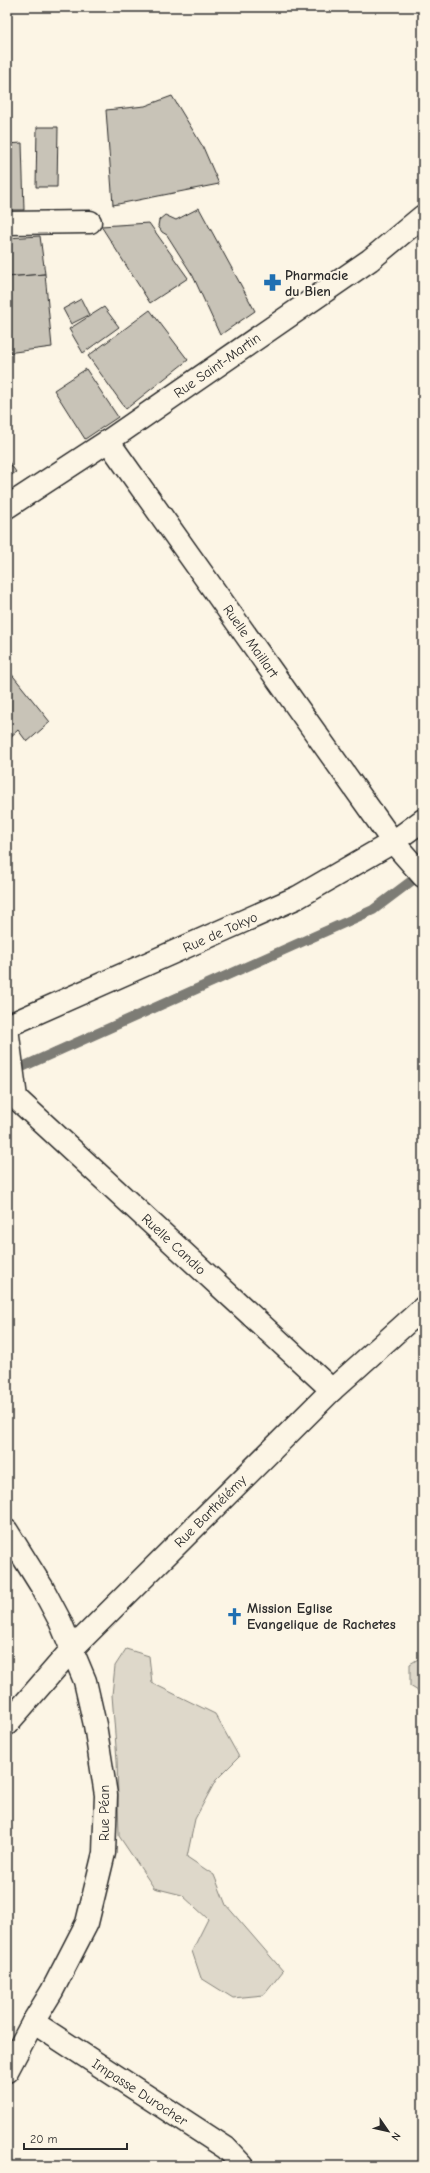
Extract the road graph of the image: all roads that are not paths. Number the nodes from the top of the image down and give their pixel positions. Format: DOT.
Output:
graph roads {
  1 [pos="423,216"];
  2 [pos="90,222"];
  3 [pos="7,223"];
  4 [pos="108,441"];
  5 [pos="7,507"];
  6 [pos="423,820"];
  7 [pos="393,842"];
  8 [pos="423,876"];
  9 [pos="7,1027"];
  10 [pos="12,1100"];
  11 [pos="423,1308"];
  12 [pos="332,1390"];
  13 [pos="7,1531"];
  14 [pos="72,1649"];
  15 [pos="7,1724"];
  16 [pos="33,2022"];
  17 [pos="7,2071"];
  18 [pos="243,2166"];
  1 -- 4 [label="street, Rue Saint-Martin"];
  2 -- 3 [label="street"];
  4 -- 5 [label="street, Rue Saint-Martin"];
  4 -- 7 [label="street, Ruelle Maillart"];
  6 -- 7 [label="street, Rue de Tokyo"];
  7 -- 8 [label="street, Ruelle Maillart"];
  7 -- 9 [label="street, Rue de Tokyo"];
  9 -- 10 [label="street"];
  10 -- 12 [label="street, Ruelle Candio"];
  11 -- 12 [label="street, Rue Barthélémy"];
  12 -- 14 [label="street, Rue Barthélémy"];
  13 -- 14 [label="street, Rue Péan"];
  14 -- 15 [label="street, Rue Barthélémy"];
  14 -- 16 [label="street, Rue Péan"];
  16 -- 17 [label="street, Rue Péan"];
  16 -- 18 [label="street, Impasse Durocher"];
}
